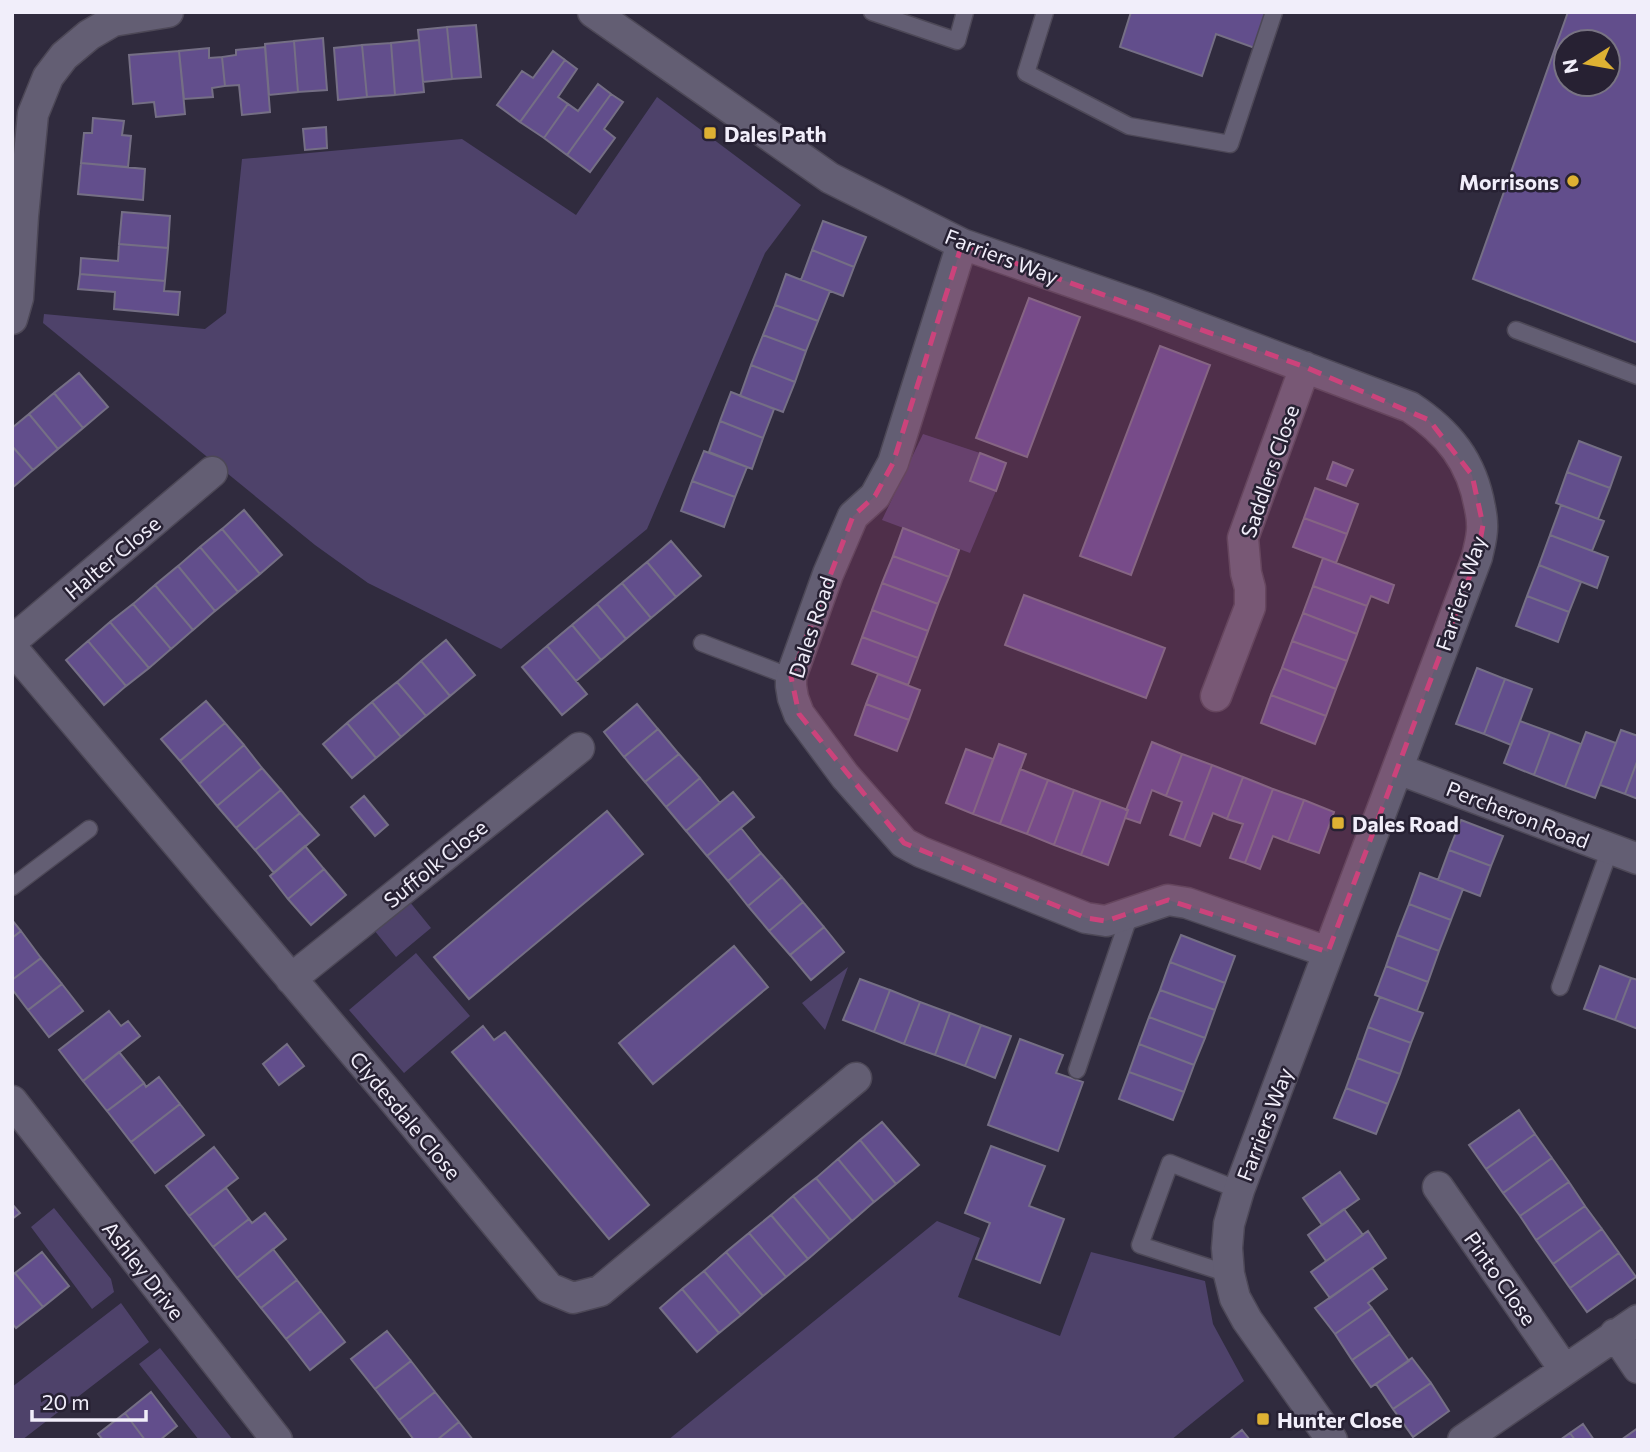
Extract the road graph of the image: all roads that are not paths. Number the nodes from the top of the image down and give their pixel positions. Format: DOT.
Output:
graph roads {
  1 [pos="168,12"];
  2 [pos="593,12"];
  3 [pos="872,12"];
  4 [pos="965,12"];
  5 [pos="1045,12"];
  6 [pos="1274,12"];
  7 [pos="22,113"];
  8 [pos="962,244"];
  9 [pos="12,319"];
  10 [pos="1516,330"];
  11 [pos="1305,367"];
  12 [pos="1638,376"];
  13 [pos="212,472"];
  14 [pos="12,641"];
  15 [pos="702,643"];
  16 [pos="12,648"];
  17 [pos="791,677"];
  18 [pos="1216,696"];
  19 [pos="579,748"];
  20 [pos="1398,769"];
  21 [pos="89,829"];
  22 [pos="1624,854"];
  23 [pos="12,887"];
  24 [pos="1130,914"];
  25 [pos="1328,952"];
  26 [pos="291,979"];
  27 [pos="1560,987"];
  28 [pos="1077,1070"];
  29 [pos="856,1078"];
  30 [pos="12,1101"];
  31 [pos="1438,1187"];
  32 [pos="1239,1190"];
  33 [pos="1229,1274"];
  34 [pos="1626,1327"];
  35 [pos="1638,1368"];
  36 [pos="1564,1369"];
  37 [pos="277,1440"];
  38 [pos="1332,1440"];
  39 [pos="1463,1440"];
  1 -- 7 [label="street"];
  2 -- 8 [label="street, Farriers Way"];
  3 -- 4 [label="lane"];
  5 -- 6 [label="lane"];
  7 -- 9 [label="street"];
  8 -- 11 [label="street, Farriers Way"];
  8 -- 17 [label="street, Dales Road"];
  10 -- 12 [label="lane"];
  11 -- 18 [label="street, Saddlers Close"];
  11 -- 20 [label="street, Farriers Way"];
  13 -- 14 [label="street, Halter Close"];
  15 -- 17 [label="lane"];
  16 -- 26 [label="street, Clydesdale Close"];
  17 -- 24 [label="street, Dales Road"];
  19 -- 26 [label="street, Suffolk Close"];
  20 -- 22 [label="street, Percheron Road"];
  20 -- 25 [label="street, Farriers Way"];
  21 -- 23 [label="lane"];
  22 -- 27 [label="lane"];
  24 -- 25 [label="street, Dales Road"];
  24 -- 28 [label="lane"];
  25 -- 32 [label="street, Farriers Way"];
  26 -- 29 [label="street, Clydesdale Close"];
  30 -- 37 [label="street, Ashley Drive"];
  31 -- 36 [label="street, Pinto Close"];
  32 -- 33 [label="street, Farriers Way"];
  32 -- 33 [label="lane"];
  33 -- 38 [label="street, Farriers Way"];
  34 -- 35 [label="street"];
  34 -- 36 [label="street"];
  36 -- 39 [label="street"];
}
